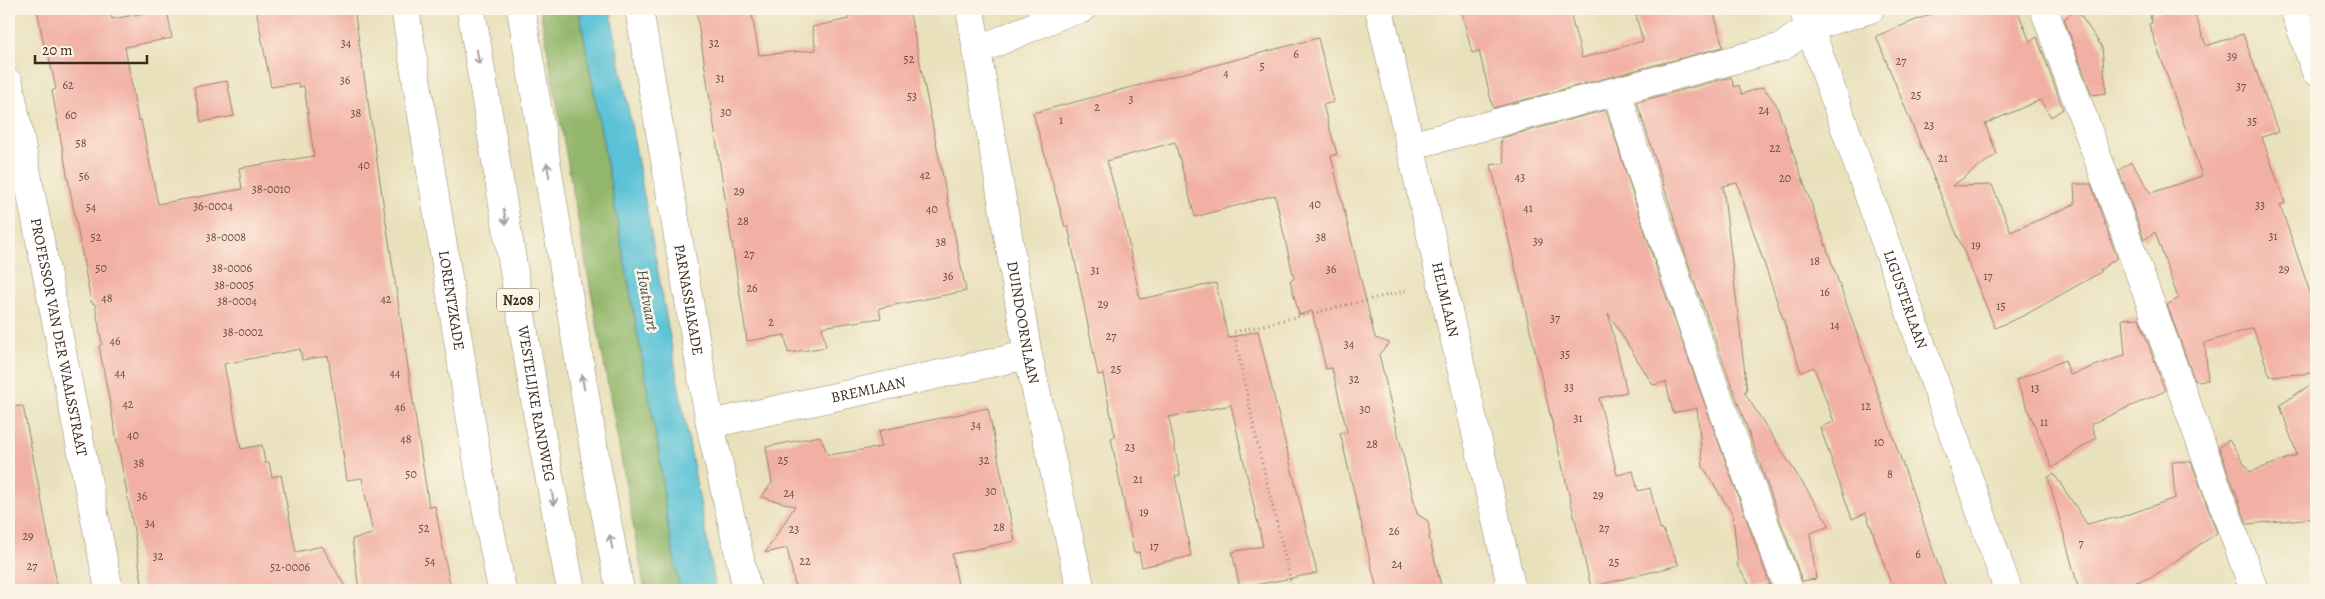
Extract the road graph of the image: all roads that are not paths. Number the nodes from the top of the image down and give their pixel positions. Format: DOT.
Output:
graph roads {
  1 [pos="405,9"];
  2 [pos="471,9"];
  3 [pos="521,9"];
  4 [pos="639,9"];
  5 [pos="970,9"];
  6 [pos="1082,9"];
  7 [pos="1379,9"];
  8 [pos="1870,9"];
  9 [pos="2044,9"];
  10 [pos="2294,9"];
  11 [pos="1807,18"];
  12 [pos="976,51"];
  13 [pos="2316,72"];
  14 [pos="9,83"];
  15 [pos="1618,91"];
  16 [pos="1410,146"];
  17 [pos="1028,355"];
  18 [pos="710,424"];
  19 [pos="109,590"];
  20 [pos="502,590"];
  21 [pos="571,590"];
  22 [pos="620,590"];
  23 [pos="747,590"];
  24 [pos="1082,590"];
  25 [pos="1512,590"];
  26 [pos="1789,590"];
  27 [pos="2008,590"];
  28 [pos="2254,590"];
  1 -- 20 [label="street, LORENTZKADE"];
  2 -- 21 [label="street, WESTELIJKE RANDWEG / N208, one-way"];
  22 -- 3 [label="street, one-way"];
  4 -- 18 [label="street, PARNASSIAKADE"];
  5 -- 12 [label="street, DUINDOORNLAAN"];
  6 -- 12 [label="street"];
  7 -- 16 [label="street, HELMLAAN"];
  8 -- 11 [label="street"];
  9 -- 28 [label="street"];
  10 -- 13 [label="street"];
  11 -- 15 [label="street"];
  11 -- 27 [label="street, LIGUSTERLAAN"];
  12 -- 17 [label="street, DUINDOORNLAAN"];
  14 -- 19 [label="street, PROFESSOR VAN DER WAALSSTRAAT"];
  15 -- 16 [label="street"];
  15 -- 26 [label="street"];
  16 -- 25 [label="street, HELMLAAN"];
  17 -- 18 [label="street, BREMLAAN"];
  17 -- 24 [label="street, DUINDOORNLAAN"];
  18 -- 23 [label="street, PARNASSIAKADE"];
}
